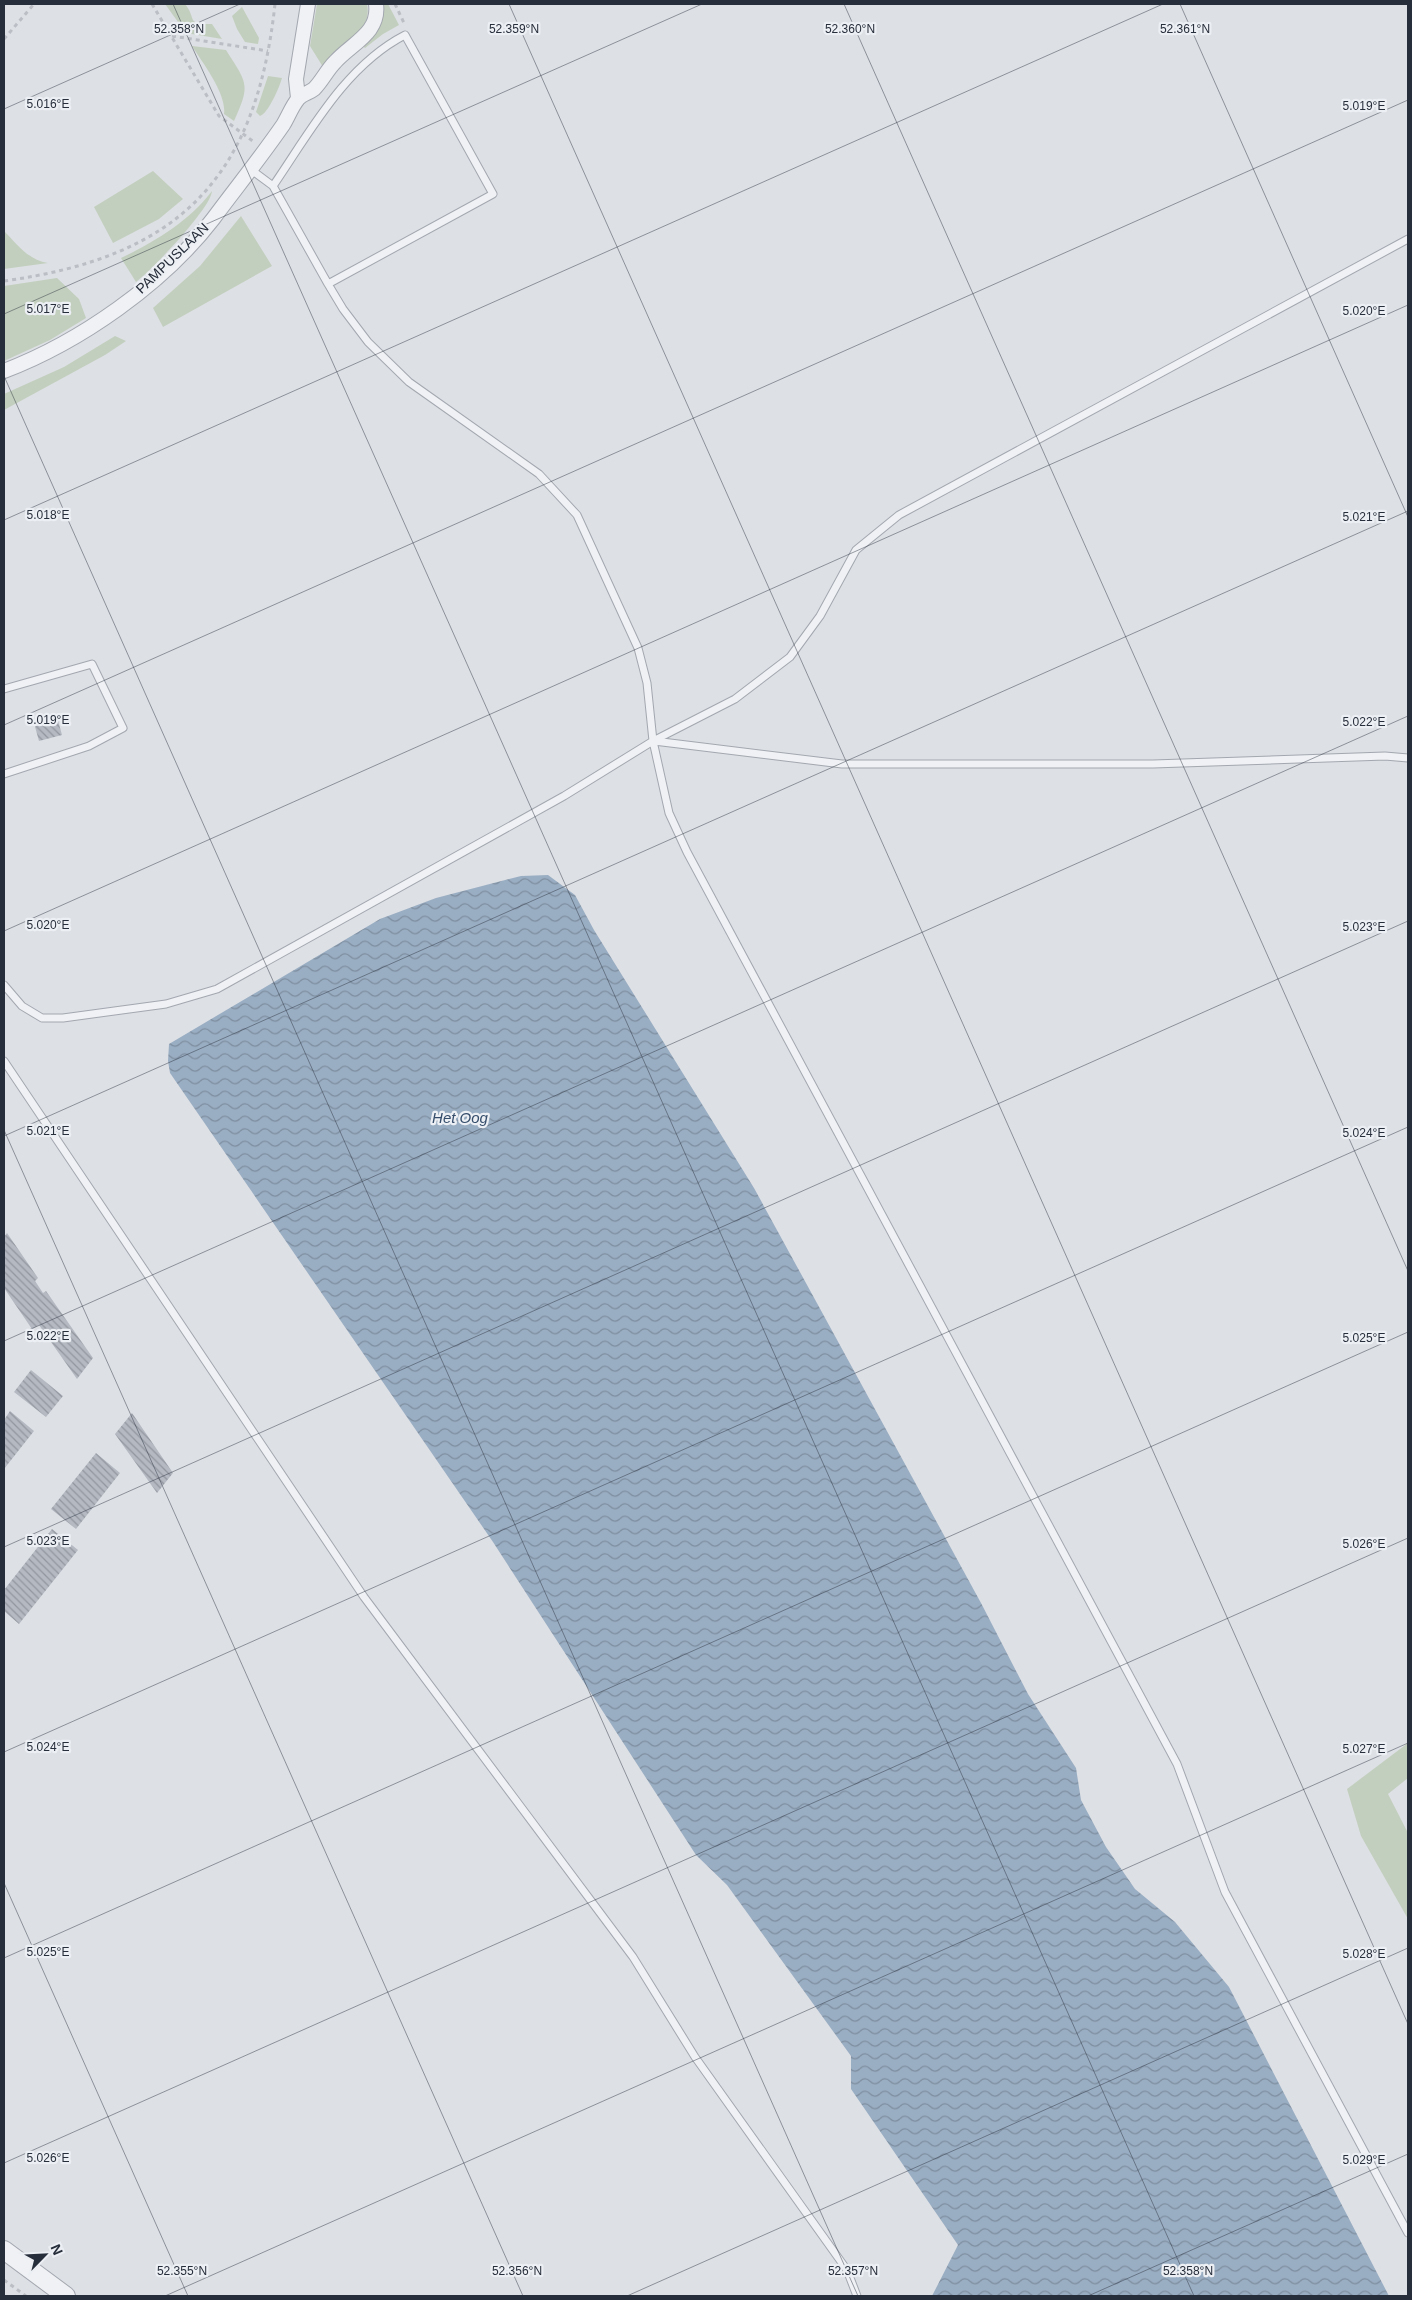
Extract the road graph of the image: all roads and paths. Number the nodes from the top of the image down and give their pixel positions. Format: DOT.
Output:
graph roads {
  1 [pos="34,4"];
  2 [pos="152,4"];
  3 [pos="275,4"];
  4 [pos="308,4"];
  5 [pos="376,4"];
  6 [pos="394,4"];
  7 [pos="405,35"];
  8 [pos="171,36"];
  9 [pos="4,39"];
  10 [pos="268,51"];
  11 [pos="298,98"];
  12 [pos="241,133"];
  13 [pos="265,149"];
  14 [pos="250,170"];
  15 [pos="273,186"];
  16 [pos="1408,240"];
  17 [pos="4,281"];
  18 [pos="328,284"];
  19 [pos="4,371"];
  20 [pos="4,689"];
  21 [pos="653,742"];
  22 [pos="1408,758"];
  23 [pos="4,774"];
  24 [pos="4,985"];
  25 [pos="4,1061"];
  26 [pos="1408,2233"];
  27 [pos="4,2250"];
  28 [pos="4,2280"];
  29 [pos="26,2296"];
  30 [pos="66,2296"];
  31 [pos="857,2296"];
  1 -- 9 [label="path"];
  2 -- 8 [label="path"];
  3 -- 10 [label="path, PAMPUSLAAN"];
  4 -- 11 [label="street"];
  5 -- 11 [label="street, PAMPUSLAAN"];
  6 -- 7 [label="path"];
  7 -- 15 [label="lane"];
  7 -- 18 [label="lane"];
  8 -- 10 [label="path"];
  8 -- 12 [label="path"];
  10 -- 12 [label="path, PAMPUSLAAN"];
  11 -- 13 [label="street, PAMPUSLAAN"];
  12 -- 13 [label="path"];
  12 -- 17 [label="path, PAMPUSLAAN"];
  13 -- 14 [label="street, PAMPUSLAAN"];
  14 -- 15 [label="lane"];
  14 -- 19 [label="street, PAMPUSLAAN"];
  15 -- 18 [label="lane"];
  16 -- 21 [label="lane"];
  18 -- 21 [label="lane"];
  20 -- 23 [label="lane"];
  21 -- 22 [label="lane"];
  21 -- 24 [label="lane"];
  21 -- 26 [label="lane"];
  25 -- 31 [label="lane"];
  27 -- 30 [label="street"];
  28 -- 29 [label="path"];
}
